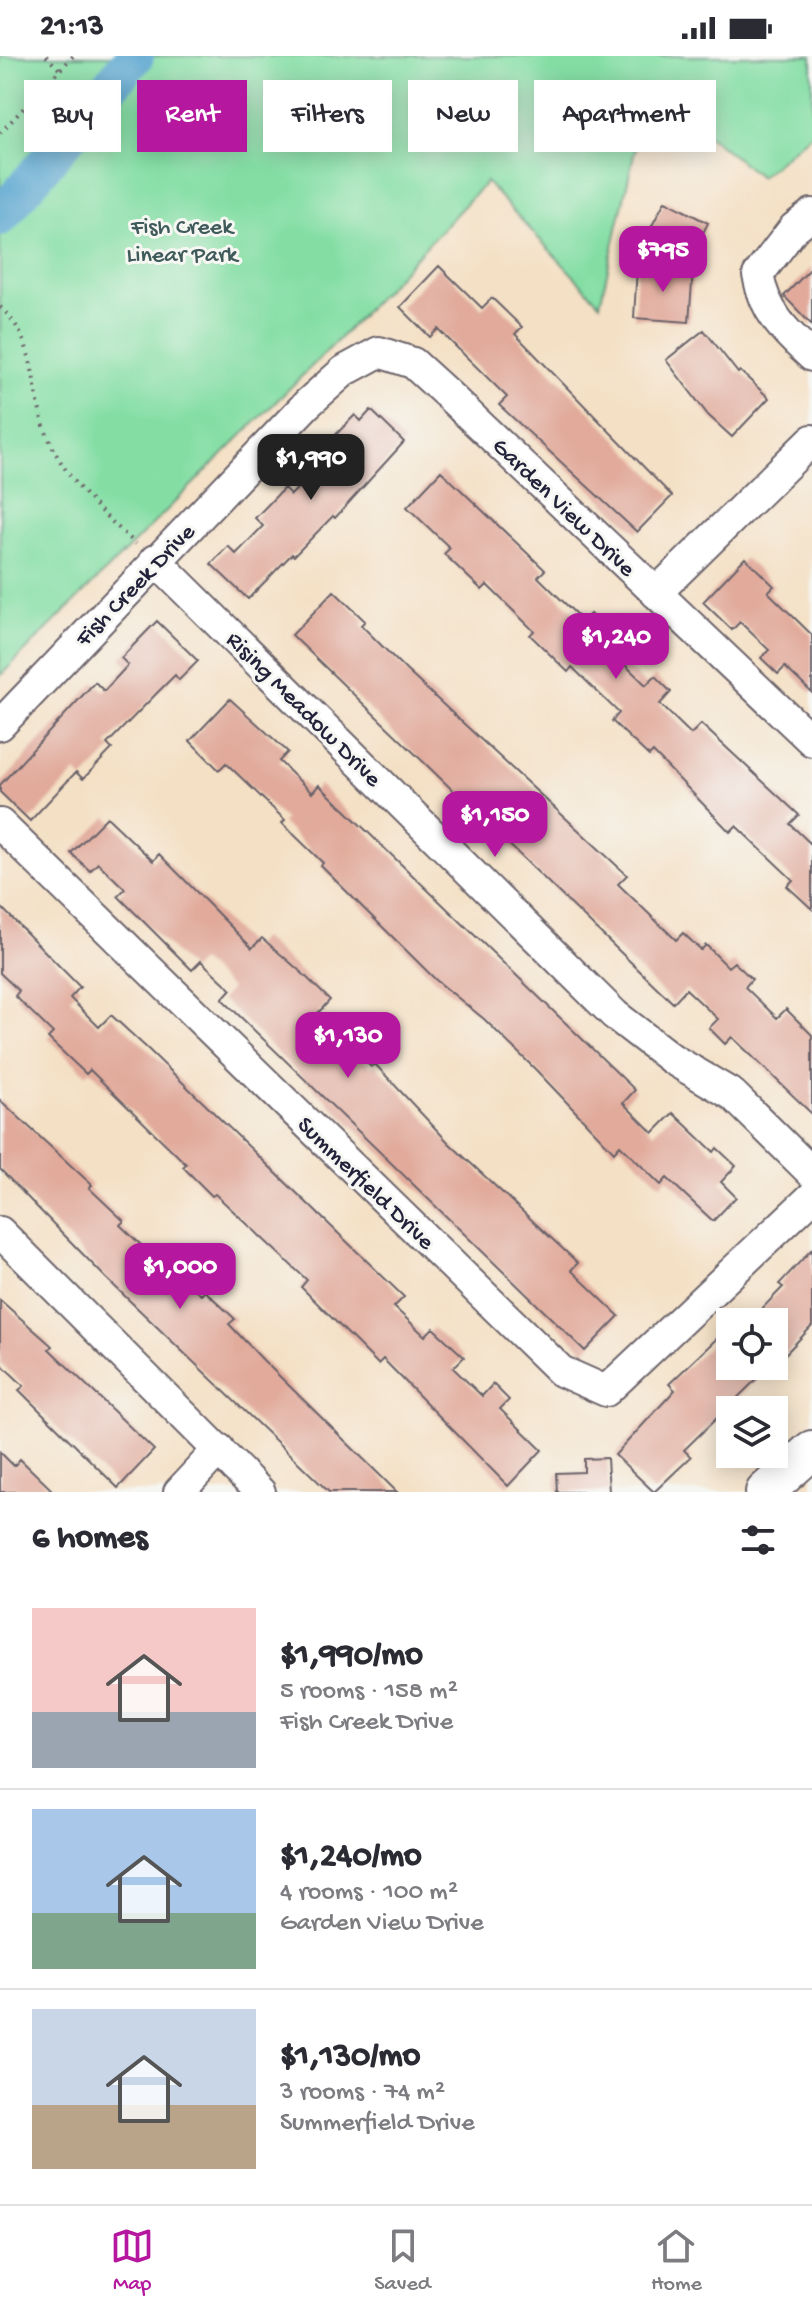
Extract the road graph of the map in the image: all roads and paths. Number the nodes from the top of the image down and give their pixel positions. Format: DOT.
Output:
graph roads {
  1 [pos="46,56"];
  2 [pos="73,56"];
  3 [pos="59,69"];
  4 [pos="0,133"];
  5 [pos="812,214"];
  6 [pos="0,307"];
  7 [pos="379,352"];
  8 [pos="812,356"];
  9 [pos="812,440"];
  10 [pos="146,552"];
  11 [pos="656,593"];
  12 [pos="0,725"];
  13 [pos="812,741"];
  14 [pos="0,824"];
  15 [pos="812,1173"];
  16 [pos="812,1197"];
  17 [pos="0,1232"];
  18 [pos="219,1449"];
  19 [pos="812,1450"];
  20 [pos="179,1492"];
  21 [pos="260,1492"];
  22 [pos="765,1492"];
  1 -- 3 [label="path"];
  2 -- 3 [label="path"];
  3 -- 4 [label="path"];
  5 -- 8 [label="street"];
  6 -- 10 [label="path"];
  7 -- 10 [label="street, Fish Creek Drive"];
  7 -- 11 [label="street, Garden View Drive"];
  9 -- 11 [label="street"];
  10 -- 12 [label="street, Fish Creek Drive"];
  10 -- 15 [label="street, Rising Meadow Drive"];
  11 -- 13 [label="street, Garden View Drive"];
  14 -- 16 [label="street, Summerfield Drive"];
  17 -- 18 [label="street"];
  18 -- 20 [label="street"];
  18 -- 21 [label="street"];
  19 -- 22 [label="main road"];
}
